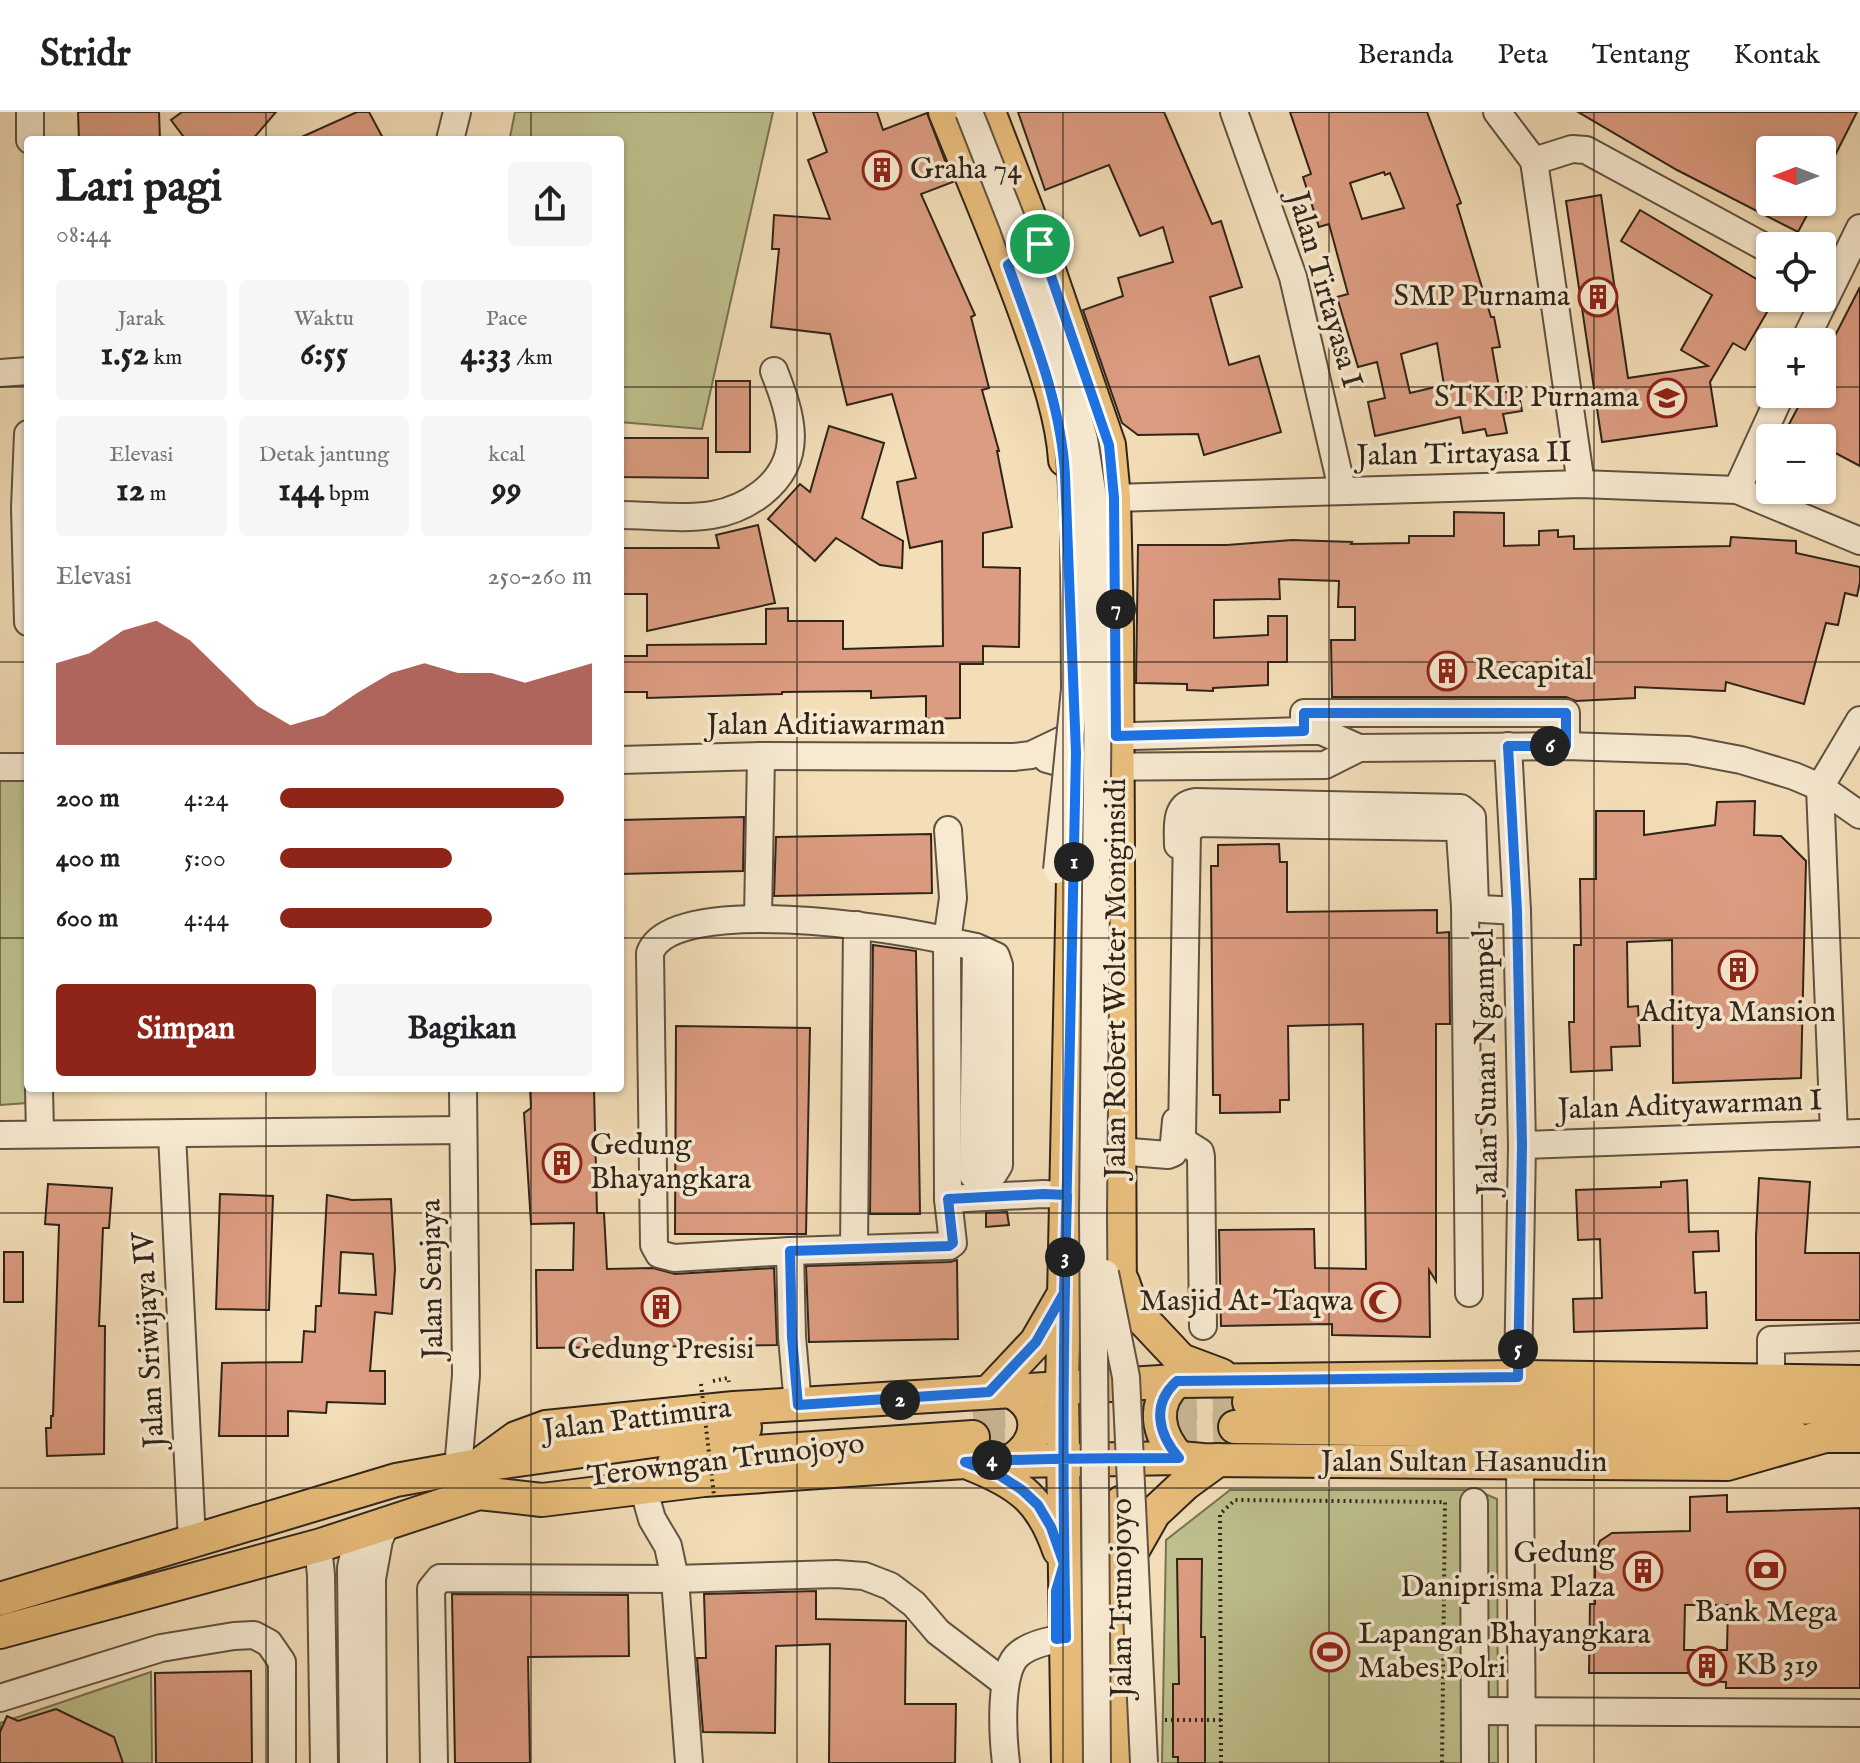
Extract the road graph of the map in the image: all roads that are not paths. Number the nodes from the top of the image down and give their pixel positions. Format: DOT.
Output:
graph roads {
  1 [pos="30,112"];
  2 [pos="457,112"];
  3 [pos="945,112"];
  4 [pos="969,112"];
  5 [pos="989,112"];
  6 [pos="1234,112"];
  7 [pos="1497,112"];
  8 [pos="30,136"];
  9 [pos="451,136"];
  10 [pos="1534,161"];
  11 [pos="1860,228"];
  12 [pos="1756,242"];
  13 [pos="1040,244"];
  14 [pos="1008,265"];
  15 [pos="1836,266"];
  16 [pos="24,371"];
  17 [pos="774,371"];
  18 [pos="0,373"];
  19 [pos="1065,373"];
  20 [pos="1775,408"];
  21 [pos="1065,475"];
  22 [pos="1581,484"];
  23 [pos="1342,489"];
  24 [pos="1737,490"];
  25 [pos="1114,498"];
  26 [pos="624,515"];
  27 [pos="1860,541"];
  28 [pos="1860,720"];
  29 [pos="1304,731"];
  30 [pos="1075,734"];
  31 [pos="1508,746"];
  32 [pos="1566,746"];
  33 [pos="1359,748"];
  34 [pos="1116,752"];
  35 [pos="1031,755"];
  36 [pos="761,756"];
  37 [pos="624,760"];
  38 [pos="0,767"];
  39 [pos="24,767"];
  40 [pos="1076,767"];
  41 [pos="1820,787"];
  42 [pos="1860,815"];
  43 [pos="948,830"];
  44 [pos="1470,906"];
  45 [pos="1517,911"];
  46 [pos="758,918"];
  47 [pos="857,925"];
  48 [pos="947,941"];
  49 [pos="39,1092"];
  50 [pos="463,1092"];
  51 [pos="463,1130"];
  52 [pos="1847,1133"];
  53 [pos="40,1134"];
  54 [pos="172,1134"];
  55 [pos="0,1135"];
  56 [pos="1181,1145"];
  57 [pos="1522,1145"];
  58 [pos="1118,1151"];
  59 [pos="1064,1178"];
  60 [pos="964,1191"];
  61 [pos="1093,1214"];
  62 [pos="854,1249"];
  63 [pos="790,1251"];
  64 [pos="1118,1268"];
  65 [pos="1064,1293"];
  66 [pos="1469,1293"];
  67 [pos="1203,1326"];
  68 [pos="1860,1337"];
  69 [pos="1518,1377"];
  70 [pos="1177,1381"];
  71 [pos="1771,1382"];
  72 [pos="1860,1382"];
  73 [pos="1123,1385"];
  74 [pos="1062,1389"];
  75 [pos="1237,1403"];
  76 [pos="798,1405"];
  77 [pos="1860,1407"];
  78 [pos="1702,1409"];
  79 [pos="982,1419"];
  80 [pos="1824,1422"];
  81 [pos="1860,1436"];
  82 [pos="1179,1458"];
  83 [pos="1014,1459"];
  84 [pos="1063,1460"];
  85 [pos="1123,1460"];
  86 [pos="1218,1460"];
  87 [pos="1520,1464"];
  88 [pos="472,1476"];
  89 [pos="643,1487"];
  90 [pos="1474,1502"];
  91 [pos="373,1527"];
  92 [pos="192,1541"];
  93 [pos="318,1546"];
  94 [pos="1064,1564"];
  95 [pos="1120,1572"];
  96 [pos="675,1579"];
  97 [pos="0,1599"];
  98 [pos="0,1632"];
  99 [pos="1061,1638"];
  100 [pos="1005,1683"];
  101 [pos="0,1698"];
  102 [pos="1475,1711"];
  103 [pos="1522,1711"];
  104 [pos="1860,1713"];
  105 [pos="282,1763"];
  106 [pos="324,1763"];
  107 [pos="353,1763"];
  108 [pos="373,1763"];
  109 [pos="434,1763"];
  110 [pos="689,1763"];
  111 [pos="1006,1763"];
  112 [pos="1058,1763"];
  113 [pos="1068,1763"];
  114 [pos="1097,1763"];
  115 [pos="1124,1763"];
  116 [pos="1144,1763"];
  117 [pos="1475,1763"];
  118 [pos="1522,1763"];
  1 -- 8 [label="street"];
  2 -- 9 [label="street"];
  3 -- 14 [label="main road, Jalan Robert Wolter Monginsidi"];
  4 -- 19 [label="street, bridge"];
  5 -- 13 [label="main road, Jalan Robert Wolter Monginsidi"];
  6 -- 23 [label="street, Jalan Tirtayasa I"];
  7 -- 10 [label="street"];
  10 -- 12 [label="street"];
  10 -- 22 [label="street"];
  11 -- 15 [label="street"];
  13 -- 14 [label="main road"];
  13 -- 25 [label="main road, Jalan Robert Wolter Monginsidi"];
  14 -- 21 [label="main road, Jalan Robert Wolter Monginsidi"];
  16 -- 18 [label="street"];
  17 -- 26 [label="street"];
  19 -- 59 [label="street, bridge"];
  19 -- 61 [label="street, bridge"];
  20 -- 24 [label="street"];
  21 -- 25 [label="street, Jalan Tirtayasa II"];
  21 -- 30 [label="main road, Jalan Robert Wolter Monginsidi"];
  22 -- 23 [label="street, Jalan Tirtayasa II"];
  22 -- 24 [label="street, Jalan Tirtayasa II"];
  23 -- 25 [label="street, Jalan Tirtayasa II"];
  24 -- 27 [label="street, Jalan Tirtayasa II"];
  25 -- 34 [label="main road, Jalan Robert Wolter Monginsidi"];
  28 -- 41 [label="street"];
  29 -- 32 [label="street"];
  29 -- 33 [label="street, Jalan Aditiawarman"];
  29 -- 34 [label="street, Jalan Aditiawarman"];
  30 -- 34 [label="street, Jalan Aditiawarman"];
  30 -- 35 [label="street, Jalan Aditiawarman"];
  30 -- 40 [label="main road, Jalan Robert Wolter Monginsidi"];
  31 -- 32 [label="street, Jalan Aditiawarman"];
  31 -- 33 [label="street, Jalan Aditiawarman"];
  31 -- 45 [label="street, Jalan Sunan Ngampel"];
  32 -- 41 [label="street, Jalan Aditiawarman"];
  33 -- 34 [label="street, Jalan Aditiawarman"];
  34 -- 40 [label="street, Jalan Aditiawarman"];
  34 -- 58 [label="main road, Jalan Robert Wolter Monginsidi"];
  35 -- 36 [label="street, Jalan Aditiawarman"];
  35 -- 40 [label="street, Jalan Aditiawarman"];
  36 -- 37 [label="street, Jalan Aditiawarman"];
  36 -- 46 [label="street"];
  38 -- 39 [label="street"];
  40 -- 59 [label="main road, Jalan Robert Wolter Monginsidi"];
  41 -- 42 [label="street, Jalan Aditiawarman"];
  41 -- 52 [label="street"];
  43 -- 48 [label="street"];
  44 -- 45 [label="street"];
  44 -- 56 [label="street"];
  44 -- 66 [label="street"];
  45 -- 57 [label="street, Jalan Sunan Ngampel"];
  46 -- 47 [label="street"];
  46 -- 63 [label="street"];
  47 -- 48 [label="street"];
  47 -- 62 [label="street"];
  48 -- 60 [label="street"];
  48 -- 60 [label="street"];
  49 -- 53 [label="street"];
  50 -- 51 [label="street, Jalan Senjaya"];
  51 -- 54 [label="street"];
  51 -- 88 [label="street, Jalan Senjaya"];
  52 -- 57 [label="street, Jalan Adityawarman I"];
  53 -- 54 [label="street"];
  53 -- 55 [label="street"];
  54 -- 92 [label="street, Jalan Sriwijaya IV"];
  56 -- 58 [label="street"];
  56 -- 67 [label="street"];
  57 -- 69 [label="street, Jalan Sunan Ngampel"];
  58 -- 64 [label="main road, Jalan Robert Wolter Monginsidi"];
  59 -- 60 [label="street"];
  59 -- 65 [label="main road, Jalan Robert Wolter Monginsidi"];
  60 -- 62 [label="street"];
  61 -- 114 [label="street, bridge"];
  61 -- 116 [label="street, bridge"];
  62 -- 63 [label="street"];
  63 -- 76 [label="street"];
  64 -- 73 [label="main road, Jalan Robert Wolter Monginsidi"];
  64 -- 75 [label="main road"];
  65 -- 74 [label="main road, Jalan Robert Wolter Monginsidi"];
  65 -- 79 [label="main road"];
  68 -- 71 [label="street"];
  69 -- 71 [label="main road"];
  69 -- 75 [label="main road"];
  70 -- 73 [label="main road"];
  70 -- 75 [label="main road"];
  70 -- 82 [label="main road"];
  71 -- 72 [label="main road"];
  71 -- 78 [label="main road"];
  73 -- 74 [label="main road"];
  73 -- 85 [label="main road, Jalan Trunojoyo"];
  74 -- 79 [label="main road, Jalan Pattimura"];
  74 -- 84 [label="main road, Jalan Trunojoyo"];
  75 -- 78 [label="main road"];
  75 -- 80 [label="main road"];
  76 -- 79 [label="main road, Jalan Pattimura"];
  76 -- 88 [label="main road, Jalan Pattimura"];
  77 -- 80 [label="main road"];
  78 -- 80 [label="main road"];
  79 -- 83 [label="main road, Jalan Pattimura"];
  79 -- 83 [label="main road"];
  79 -- 88 [label="main road, Terowngan Trunojoyo"];
  79 -- 89 [label="main road, Jalan Pattimura"];
  79 -- 94 [label="main road"];
  80 -- 81 [label="main road, Jalan Sultan Hasanudin"];
  80 -- 87 [label="main road, Jalan Sultan Hasanudin"];
  82 -- 85 [label="main road, Jalan Sultan Hasanudin"];
  82 -- 86 [label="main road, Jalan Sultan Hasanudin"];
  83 -- 84 [label="main road, Jalan Pattimura"];
  84 -- 85 [label="main road, Jalan Sultan Hasanudin"];
  84 -- 94 [label="main road, Jalan Trunojoyo"];
  85 -- 95 [label="main road, Jalan Trunojoyo"];
  86 -- 87 [label="main road, Jalan Sultan Hasanudin"];
  86 -- 95 [label="main road"];
  87 -- 103 [label="street"];
  88 -- 89 [label="main road, Jalan Pattimura"];
  88 -- 91 [label="main road, Jalan Pattimura"];
  88 -- 92 [label="main road, Jalan Pattimura"];
  89 -- 96 [label="street"];
  90 -- 102 [label="street"];
  91 -- 93 [label="main road, Jalan Pattimura"];
  91 -- 107 [label="street"];
  91 -- 108 [label="street"];
  92 -- 97 [label="main road, Jalan Pattimura"];
  93 -- 98 [label="main road, Jalan Pattimura"];
  93 -- 106 [label="street"];
  94 -- 99 [label="main road, Jalan Trunojoyo"];
  95 -- 115 [label="main road, Jalan Trunojoyo"];
  96 -- 100 [label="street"];
  96 -- 109 [label="street"];
  96 -- 110 [label="street"];
  99 -- 100 [label="street"];
  99 -- 112 [label="street"];
  99 -- 113 [label="main road, Jalan Trunojoyo"];
  100 -- 111 [label="street"];
  101 -- 105 [label="street"];
  102 -- 103 [label="street"];
  102 -- 117 [label="street"];
  103 -- 104 [label="street"];
  103 -- 118 [label="street"];
}
